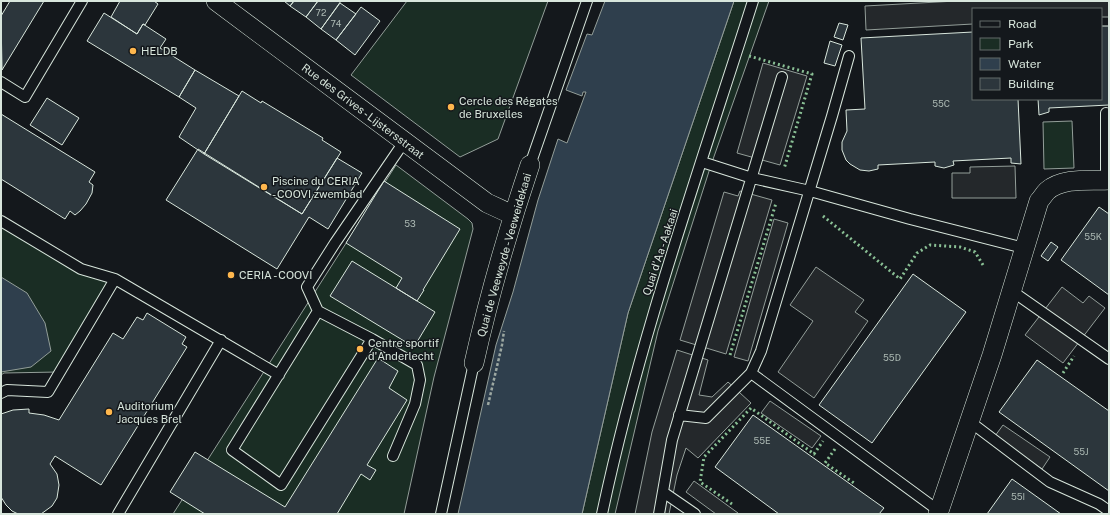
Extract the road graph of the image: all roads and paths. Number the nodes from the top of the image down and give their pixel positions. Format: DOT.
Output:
graph roads {
  1 [pos="82,1"];
  2 [pos="216,1"];
  3 [pos="587,1"];
  4 [pos="753,1"];
  5 [pos="849,56"];
  6 [pos="782,76"];
  7 [pos="1,82"];
  8 [pos="1106,114"];
  9 [pos="404,142"];
  10 [pos="702,162"];
  11 [pos="530,165"];
  12 [pos="752,178"];
  13 [pos="1108,180"];
  14 [pos="810,190"];
  15 [pos="513,215"];
  16 [pos="1,221"];
  17 [pos="1024,248"];
  18 [pos="115,279"];
  19 [pos="1012,291"];
  20 [pos="318,311"];
  21 [pos="372,339"];
  22 [pos="221,340"];
  23 [pos="1109,359"];
  24 [pos="474,364"];
  25 [pos="751,373"];
  26 [pos="279,375"];
  27 [pos="1,393"];
  28 [pos="680,415"];
  29 [pos="969,421"];
  30 [pos="393,456"];
  31 [pos="663,492"];
  32 [pos="1109,511"];
  33 [pos="938,513"];
  34 [pos="118,514"];
  35 [pos="441,514"];
  36 [pos="602,514"];
  37 [pos="659,514"];
  38 [pos="695,514"];
  1 -- 7 [label="lane"];
  2 -- 9 [label="street, Rue des Grives - Lijstersstraat"];
  3 -- 11 [label="lane, Quai de Veeweyde - Veeweidekaai"];
  4 -- 10 [label="lane, Quai d'Aa - Aakaai"];
  5 -- 14 [label="lane"];
  6 -- 12 [label="lane"];
  8 -- 13 [label="lane"];
  9 -- 15 [label="street, Rue des Grives - Lijstersstraat"];
  9 -- 20 [label="lane"];
  10 -- 12 [label="lane"];
  10 -- 36 [label="lane, Quai d'Aa - Aakaai"];
  11 -- 15 [label="street, Quai de Veeweyde - Veeweidekaai"];
  12 -- 14 [label="lane"];
  12 -- 28 [label="lane"];
  13 -- 17 [label="street"];
  14 -- 17 [label="lane"];
  14 -- 25 [label="lane"];
  15 -- 24 [label="street, Quai de Veeweyde - Veeweidekaai"];
  16 -- 18 [label="lane"];
  17 -- 19 [label="street"];
  18 -- 22 [label="lane"];
  18 -- 27 [label="lane"];
  19 -- 23 [label="lane"];
  19 -- 29 [label="street"];
  20 -- 21 [label="lane"];
  20 -- 26 [label="lane"];
  21 -- 26 [label="lane"];
  21 -- 30 [label="lane"];
  22 -- 26 [label="lane"];
  22 -- 34 [label="lane"];
  24 -- 35 [label="lane, Quai de Veeweyde - Veeweidekaai"];
  25 -- 28 [label="lane"];
  25 -- 33 [label="lane"];
  28 -- 31 [label="lane"];
  29 -- 32 [label="lane"];
  29 -- 33 [label="street"];
  31 -- 37 [label="lane"];
  31 -- 38 [label="lane"];
}
